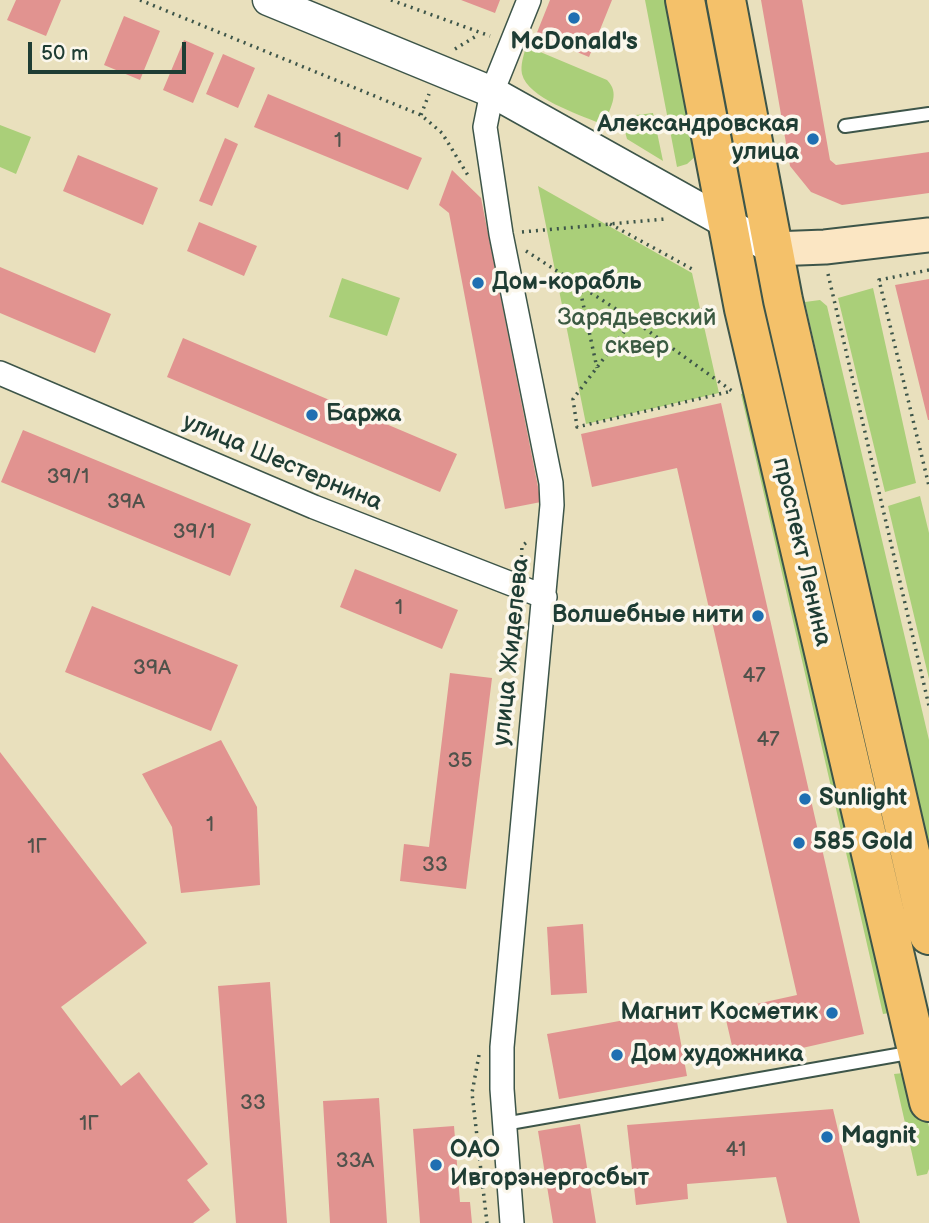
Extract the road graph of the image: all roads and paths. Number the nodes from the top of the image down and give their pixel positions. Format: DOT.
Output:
graph roads {
  1 [pos="140,0"];
  2 [pos="268,0"];
  3 [pos="391,0"];
  4 [pos="528,0"];
  5 [pos="685,0"];
  6 [pos="726,0"];
  7 [pos="495,25"];
  8 [pos="479,34"];
  9 [pos="453,50"];
  10 [pos="433,84"];
  11 [pos="492,92"];
  12 [pos="397,105"];
  13 [pos="929,114"];
  14 [pos="421,115"];
  15 [pos="845,126"];
  16 [pos="669,218"];
  17 [pos="726,222"];
  18 [pos="609,223"];
  19 [pos="502,234"];
  20 [pos="929,235"];
  21 [pos="773,249"];
  22 [pos="827,269"];
  23 [pos="694,270"];
  24 [pos="929,270"];
  25 [pos="579,285"];
  26 [pos="705,310"];
  27 [pos="634,320"];
  28 [pos="597,368"];
  29 [pos="0,373"];
  30 [pos="929,486"];
  31 [pos="545,597"];
  32 [pos="929,706"];
  33 [pos="929,935"];
  34 [pos="918,1052"];
  35 [pos="929,1102"];
  36 [pos="504,1124"];
  37 [pos="512,1223"];
  1 -- 12 [label="path"];
  2 -- 11 [label="street"];
  3 -- 8 [label="path"];
  4 -- 11 [label="street, улица Жиделева"];
  5 -- 17 [label="highway, проспект Ленина"];
  6 -- 21 [label="highway, проспект Ленина"];
  7 -- 8 [label="path"];
  8 -- 9 [label="path"];
  10 -- 14 [label="path"];
  11 -- 17 [label="street"];
  11 -- 19 [label="street, улица Жиделева"];
  13 -- 15 [label="lane"];
  16 -- 18 [label="path"];
  17 -- 21 [label="street"];
  17 -- 34 [label="highway, проспект Ленина"];
  18 -- 19 [label="path"];
  18 -- 23 [label="path"];
  19 -- 25 [label="path"];
  19 -- 31 [label="street, улица Жиделева"];
  20 -- 21 [label="main road"];
  21 -- 33 [label="highway, проспект Ленина"];
  22 -- 32 [label="path"];
  24 -- 30 [label="path"];
  25 -- 27 [label="path"];
  25 -- 28 [label="path"];
  26 -- 27 [label="path"];
  27 -- 28 [label="path"];
  27 -- 28 [label="path"];
  29 -- 31 [label="street, улица Шестернина"];
  31 -- 36 [label="street, улица Жиделева"];
  34 -- 35 [label="highway, проспект Ленина"];
  34 -- 36 [label="lane"];
  36 -- 37 [label="street, улица Жиделева"];
}
